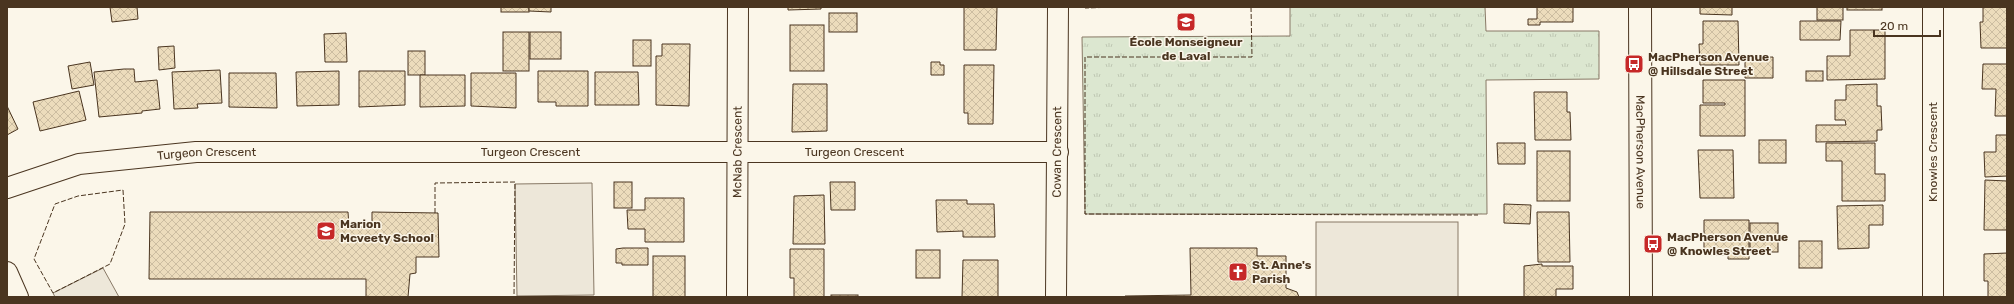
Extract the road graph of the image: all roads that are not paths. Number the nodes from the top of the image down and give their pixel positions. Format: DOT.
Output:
graph roads {
  1 [pos="738,7"];
  2 [pos="1058,7"];
  3 [pos="1640,7"];
  4 [pos="1933,7"];
  5 [pos="738,151"];
  6 [pos="1058,152"];
  7 [pos="7,188"];
  8 [pos="7,272"];
  9 [pos="18,297"];
  10 [pos="738,297"];
  11 [pos="1056,297"];
  12 [pos="1641,297"];
  13 [pos="1933,297"];
  1 -- 5 [label="street, McNab Crescent"];
  2 -- 6 [label="street, Cowan Crescent"];
  3 -- 12 [label="street, MacPherson Avenue"];
  4 -- 13 [label="street, Knowles Crescent"];
  5 -- 6 [label="street, Turgeon Crescent"];
  5 -- 7 [label="street, Turgeon Crescent"];
  5 -- 10 [label="street, McNab Crescent"];
  6 -- 11 [label="street, Cowan Crescent"];
  8 -- 9 [label="street"];
}
